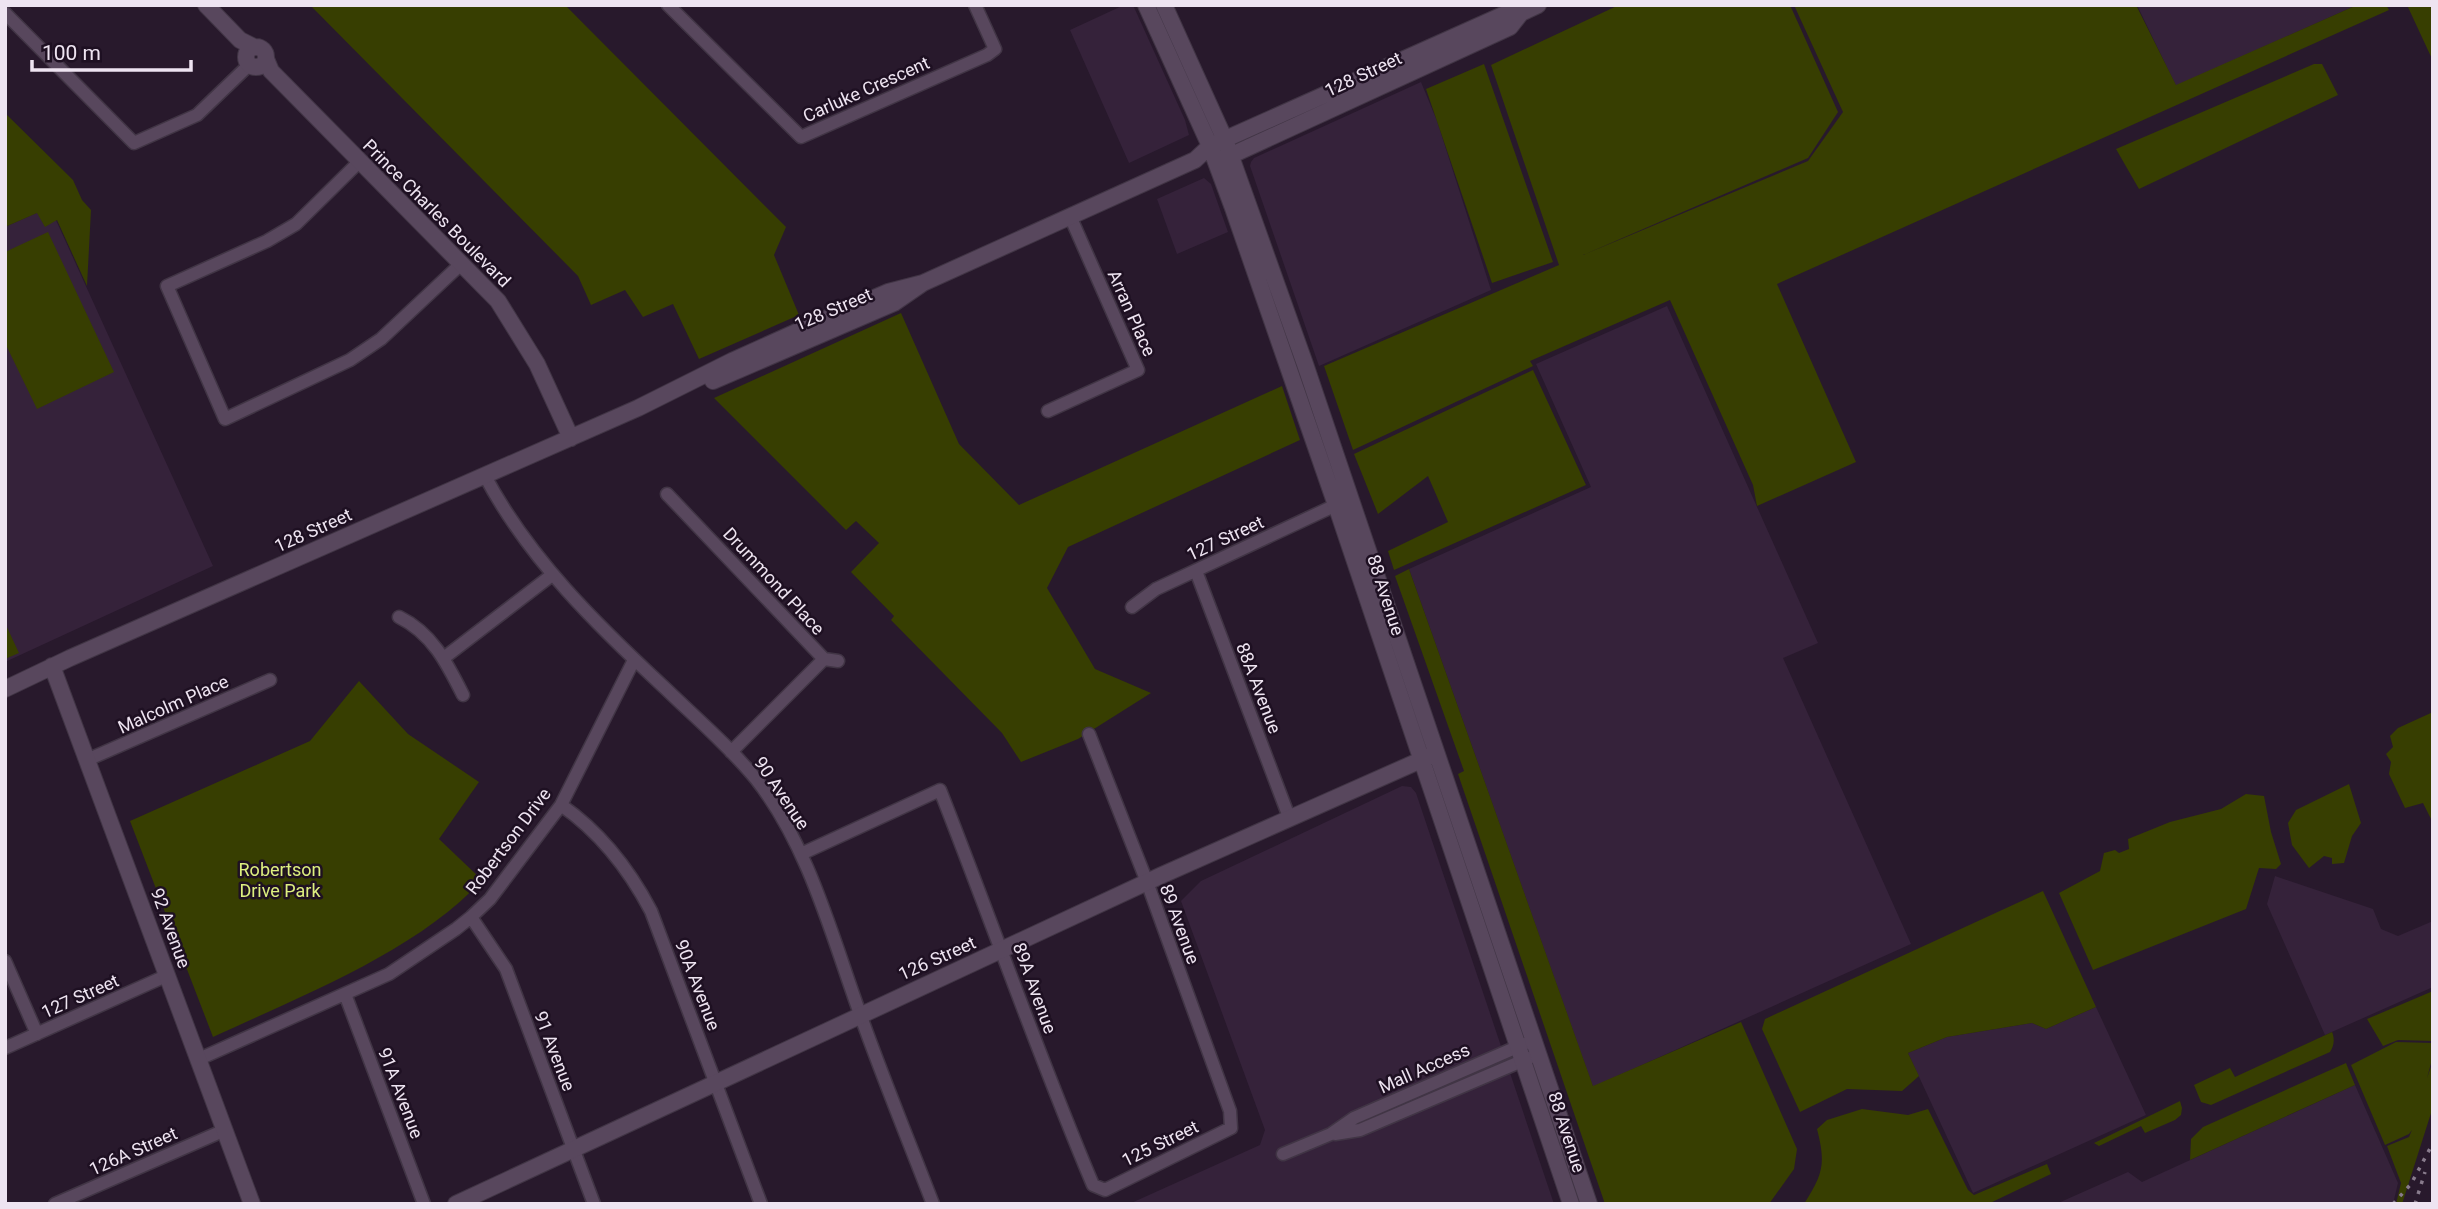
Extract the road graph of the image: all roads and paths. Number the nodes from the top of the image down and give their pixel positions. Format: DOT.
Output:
graph roads {
  1 [pos="206,5"];
  2 [pos="668,5"];
  3 [pos="975,5"];
  4 [pos="1146,5"];
  5 [pos="1164,5"];
  6 [pos="1538,5"];
  7 [pos="1520,9"];
  8 [pos="5,13"];
  9 [pos="255,57"];
  10 [pos="1217,143"];
  11 [pos="1223,159"];
  12 [pos="1195,160"];
  13 [pos="359,162"];
  14 [pos="1070,216"];
  15 [pos="461,264"];
  16 [pos="1048,411"];
  17 [pos="571,438"];
  18 [pos="485,476"];
  19 [pos="667,494"];
  20 [pos="1336,506"];
  21 [pos="1196,571"];
  22 [pos="552,575"];
  23 [pos="1132,607"];
  24 [pos="399,617"];
  25 [pos="444,657"];
  26 [pos="824,659"];
  27 [pos="634,660"];
  28 [pos="838,661"];
  29 [pos="52,666"];
  30 [pos="270,680"];
  31 [pos="5,689"];
  32 [pos="463,695"];
  33 [pos="1089,734"];
  34 [pos="732,752"];
  35 [pos="1436,753"];
  36 [pos="89,760"];
  37 [pos="1421,760"];
  38 [pos="561,805"];
  39 [pos="1289,817"];
  40 [pos="801,854"];
  41 [pos="1147,882"];
  42 [pos="471,917"];
  43 [pos="1003,950"];
  44 [pos="5,961"];
  45 [pos="168,975"];
  46 [pos="345,994"];
  47 [pos="860,1014"];
  48 [pos="37,1034"];
  49 [pos="5,1048"];
  50 [pos="1528,1050"];
  51 [pos="199,1059"];
  52 [pos="715,1082"];
  53 [pos="1231,1128"];
  54 [pos="225,1130"];
  55 [pos="573,1150"];
  56 [pos="1283,1154"];
  57 [pos="1105,1190"];
  58 [pos="55,1204"];
  59 [pos="252,1204"];
  60 [pos="424,1204"];
  61 [pos="456,1204"];
  62 [pos="594,1204"];
  63 [pos="761,1204"];
  64 [pos="933,1204"];
  65 [pos="1571,1204"];
  66 [pos="1589,1204"];
  1 -- 9 [label="main road, Prince Charles Boulevard"];
  2 -- 3 [label="street, Carluke Crescent"];
  4 -- 10 [label="main road, 88 Avenue"];
  5 -- 10 [label="main road, 88 Avenue"];
  6 -- 7 [label="main road, 128 Street"];
  7 -- 10 [label="main road, 128 Street"];
  7 -- 11 [label="main road, 128 Street"];
  8 -- 9 [label="street"];
  9 -- 13 [label="main road, Prince Charles Boulevard"];
  10 -- 11 [label="main road, 88 Avenue"];
  10 -- 12 [label="main road, 128 Street"];
  11 -- 12 [label="main road"];
  11 -- 20 [label="main road, 88 Avenue"];
  11 -- 35 [label="main road, 88 Avenue"];
  12 -- 14 [label="main road, 128 Street"];
  13 -- 15 [label="main road, Prince Charles Boulevard"];
  13 -- 15 [label="street"];
  14 -- 16 [label="street, Arran Place"];
  14 -- 17 [label="main road, 128 Street"];
  15 -- 17 [label="main road, Prince Charles Boulevard"];
  17 -- 18 [label="main road, 128 Street"];
  18 -- 22 [label="street, 90 Avenue"];
  18 -- 29 [label="main road, 128 Street"];
  19 -- 26 [label="street, Drummond Place"];
  20 -- 21 [label="street, 127 Street"];
  20 -- 37 [label="main road, 88 Avenue"];
  21 -- 23 [label="street, 127 Street"];
  21 -- 39 [label="street, 88A Avenue"];
  22 -- 25 [label="street"];
  22 -- 27 [label="street, 90 Avenue"];
  24 -- 25 [label="street"];
  25 -- 32 [label="street"];
  26 -- 28 [label="street"];
  26 -- 34 [label="street, Drummond Place"];
  27 -- 34 [label="street, 90 Avenue"];
  27 -- 38 [label="street, Robertson Drive"];
  29 -- 31 [label="main road, 128 Street"];
  29 -- 36 [label="main road, 92 Avenue"];
  30 -- 36 [label="street, Malcolm Place"];
  33 -- 41 [label="street, 89 Avenue"];
  34 -- 40 [label="street, 90 Avenue"];
  35 -- 37 [label="main road, 126 Street"];
  35 -- 50 [label="main road, 88 Avenue"];
  36 -- 45 [label="main road, 92 Avenue"];
  37 -- 39 [label="main road, 126 Street"];
  37 -- 50 [label="main road, 88 Avenue"];
  38 -- 42 [label="street, Robertson Drive"];
  38 -- 52 [label="street, 90A Avenue"];
  39 -- 41 [label="main road, 126 Street"];
  40 -- 43 [label="street, 89A Avenue"];
  40 -- 47 [label="street, 90 Avenue"];
  41 -- 43 [label="main road, 126 Street"];
  41 -- 53 [label="street, 89 Avenue"];
  42 -- 46 [label="street, Robertson Drive"];
  42 -- 55 [label="street, 91 Avenue"];
  43 -- 47 [label="main road, 126 Street"];
  43 -- 57 [label="street, 89A Avenue"];
  44 -- 48 [label="street"];
  45 -- 48 [label="street, 127 Street"];
  45 -- 51 [label="main road, 92 Avenue"];
  46 -- 51 [label="street, Robertson Drive"];
  46 -- 60 [label="street, 91A Avenue"];
  47 -- 52 [label="main road, 126 Street"];
  47 -- 64 [label="street, 90 Avenue"];
  48 -- 49 [label="street, 127 Street"];
  50 -- 56 [label="street, Mall Access"];
  50 -- 65 [label="main road, 88 Avenue"];
  50 -- 66 [label="main road, 88 Avenue"];
  51 -- 54 [label="main road, 92 Avenue"];
  52 -- 55 [label="main road, 126 Street"];
  52 -- 63 [label="street, 90A Avenue"];
  53 -- 57 [label="street, 125 Street"];
  54 -- 58 [label="street, 126A Street"];
  54 -- 59 [label="main road, 92 Avenue"];
  55 -- 61 [label="main road, 126 Street"];
  55 -- 62 [label="street, 91 Avenue"];
}
